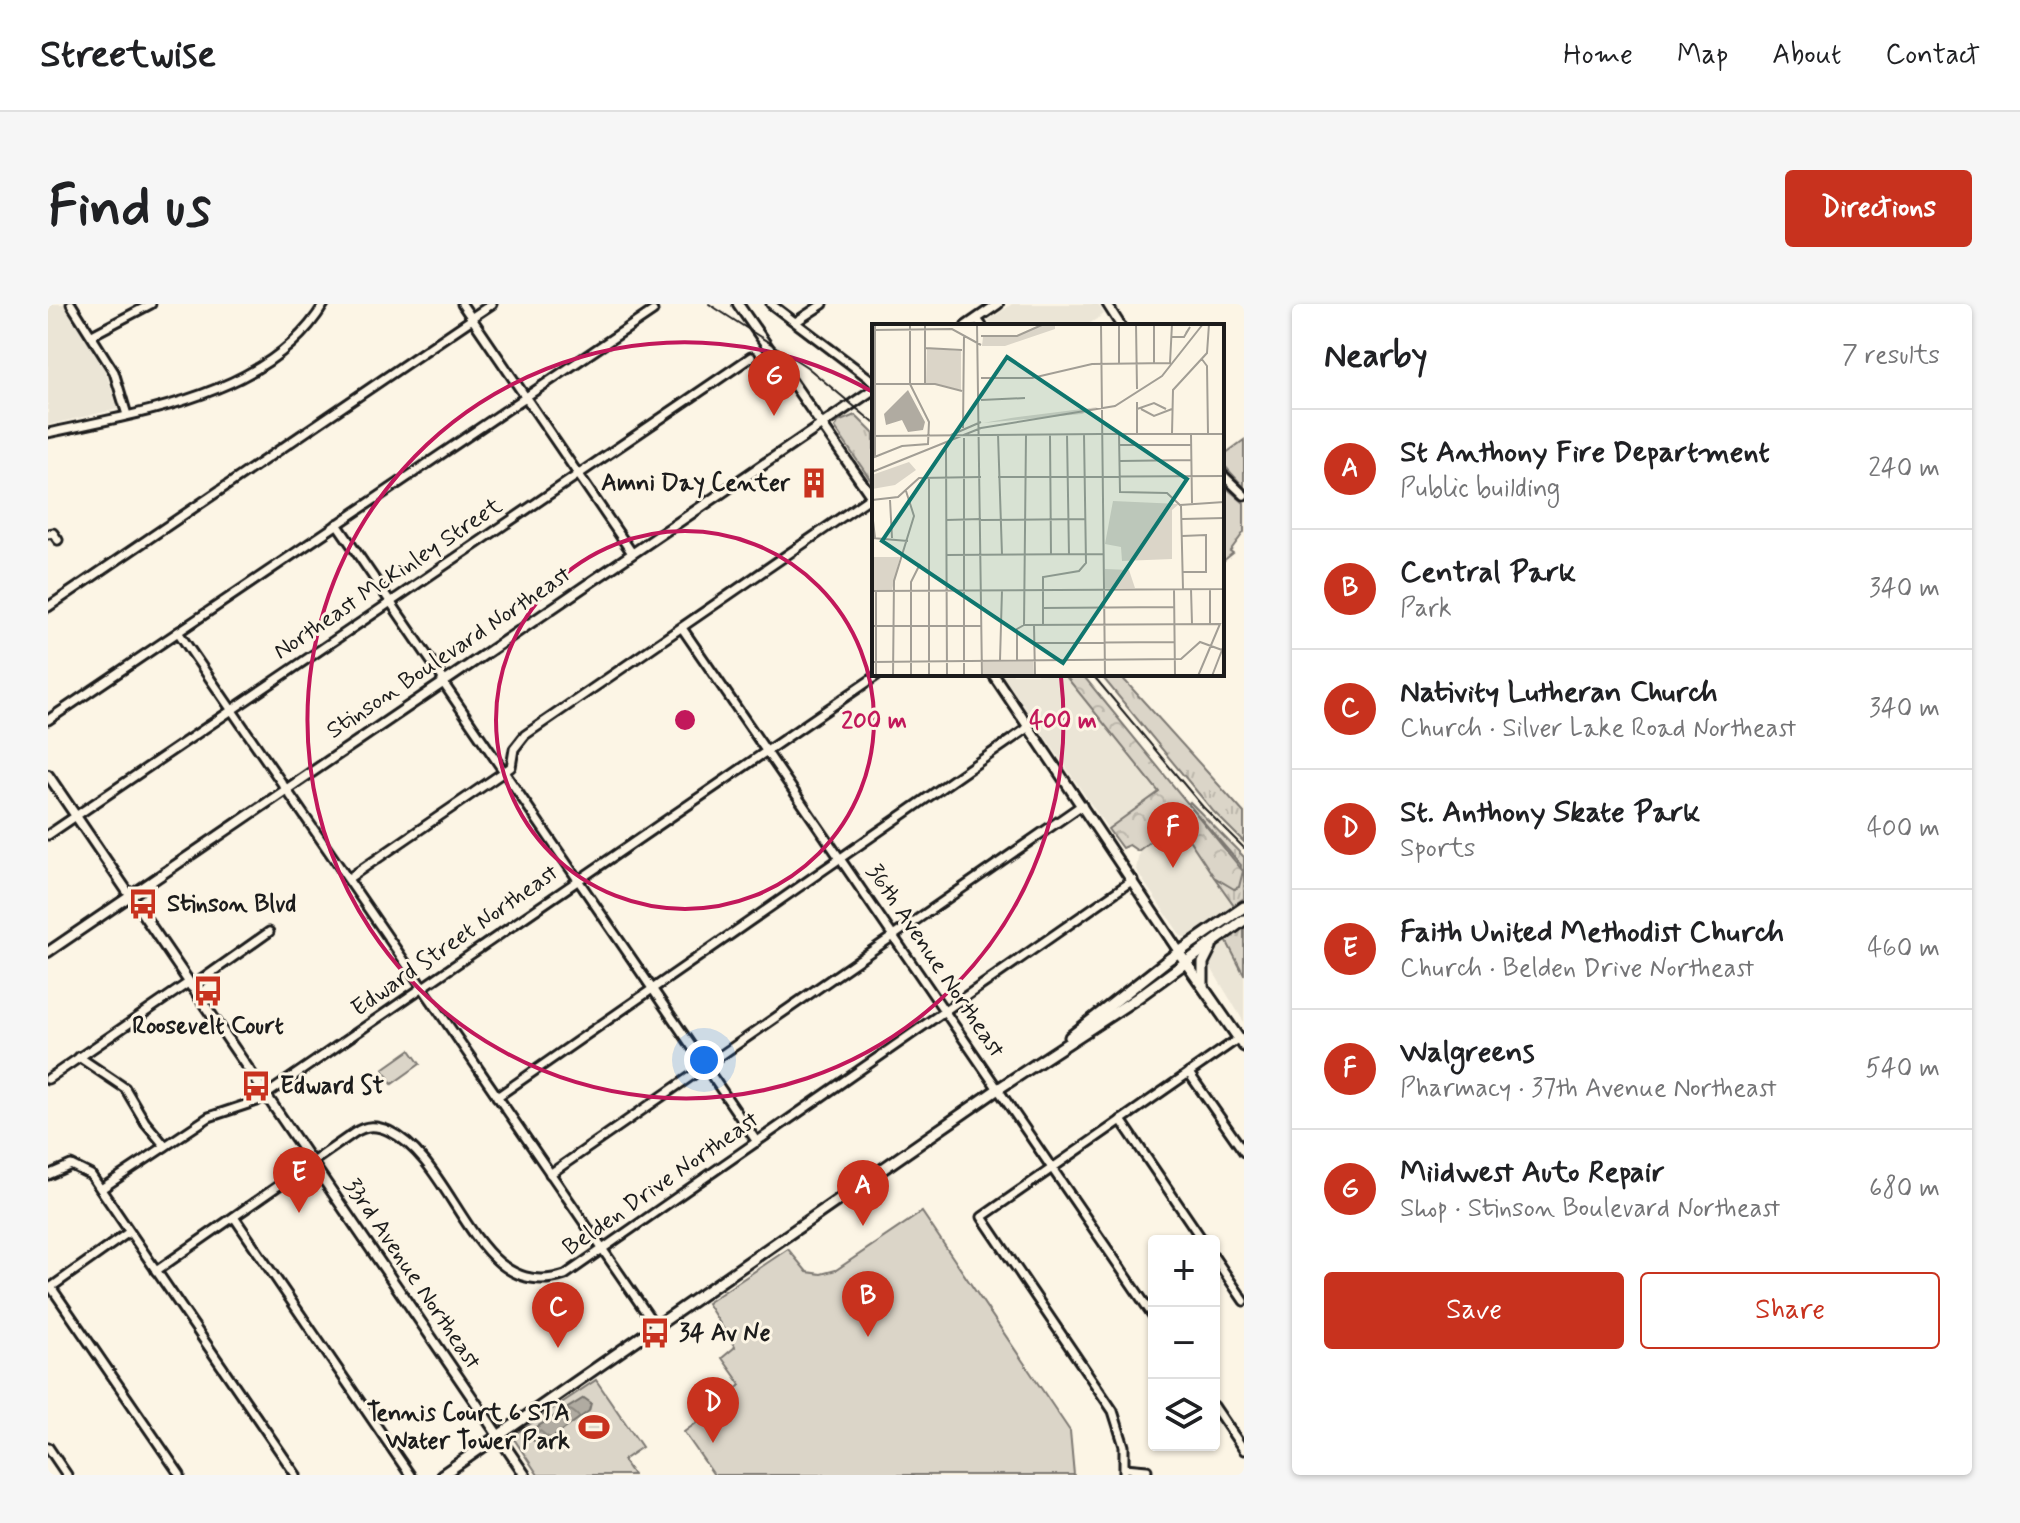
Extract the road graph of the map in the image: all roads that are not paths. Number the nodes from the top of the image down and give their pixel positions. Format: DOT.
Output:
graph roads {
  1 [pos="71,304"];
  2 [pos="151,304"];
  3 [pos="324,304"];
  4 [pos="462,304"];
  5 [pos="492,304"];
  6 [pos="738,304"];
  7 [pos="771,304"];
  8 [pos="823,304"];
  9 [pos="998,304"];
  10 [pos="1107,304"];
  11 [pos="653,311"];
  12 [pos="472,318"];
  13 [pos="797,321"];
  14 [pos="979,322"];
  15 [pos="1120,324"];
  16 [pos="92,335"];
  17 [pos="751,357"];
  18 [pos="872,380"];
  19 [pos="872,390"];
  20 [pos="525,396"];
  21 [pos="127,415"];
  22 [pos="821,425"];
  23 [pos="48,433"];
  24 [pos="579,474"];
  25 [pos="1224,476"];
  26 [pos="1244,495"];
  27 [pos="872,497"];
  28 [pos="872,499"];
  29 [pos="337,524"];
  30 [pos="48,534"];
  31 [pos="58,540"];
  32 [pos="632,553"];
  33 [pos="391,602"];
  34 [pos="48,607"];
  35 [pos="682,628"];
  36 [pos="178,632"];
  37 [pos="876,676"];
  38 [pos="994,676"];
  39 [pos="443,680"];
  40 [pos="233,709"];
  41 [pos="48,720"];
  42 [pos="1029,727"];
  43 [pos="767,751"];
  44 [pos="504,772"];
  45 [pos="48,775"];
  46 [pos="287,787"];
  47 [pos="1082,805"];
  48 [pos="76,816"];
  49 [pos="48,835"];
  50 [pos="841,859"];
  51 [pos="349,878"];
  52 [pos="578,880"];
  53 [pos="1133,880"];
  54 [pos="131,896"];
  55 [pos="1244,907"];
  56 [pos="1244,920"];
  57 [pos="269,932"];
  58 [pos="893,935"];
  59 [pos="1218,939"];
  60 [pos="48,952"];
  61 [pos="1183,957"];
  62 [pos="190,985"];
  63 [pos="423,987"];
  64 [pos="1203,987"];
  65 [pos="653,989"];
  66 [pos="945,1011"];
  67 [pos="1241,1042"];
  68 [pos="79,1057"];
  69 [pos="705,1065"];
  70 [pos="1189,1073"];
  71 [pos="48,1079"];
  72 [pos="998,1089"];
  73 [pos="265,1095"];
  74 [pos="497,1097"];
  75 [pos="1121,1120"];
  76 [pos="757,1142"];
  77 [pos="165,1146"];
  78 [pos="1244,1152"];
  79 [pos="311,1163"];
  80 [pos="1052,1168"];
  81 [pos="550,1174"];
  82 [pos="48,1175"];
  83 [pos="101,1189"];
  84 [pos="234,1217"];
  85 [pos="129,1232"];
  86 [pos="1199,1235"];
  87 [pos="603,1250"];
  88 [pos="1220,1266"];
  89 [pos="156,1271"];
  90 [pos="49,1288"];
  91 [pos="1244,1301"];
  92 [pos="1148,1308"];
  93 [pos="656,1327"];
  94 [pos="1220,1415"];
  95 [pos="499,1437"];
  96 [pos="48,1447"];
  97 [pos="1244,1450"];
  98 [pos="56,1459"];
  99 [pos="48,1464"];
  100 [pos="1147,1470"];
  101 [pos="1125,1471"];
  102 [pos="67,1475"];
  103 [pos="180,1475"];
  104 [pos="296,1475"];
  105 [pos="410,1475"];
  106 [pos="442,1475"];
  107 [pos="525,1475"];
  1 -- 16 [label="street"];
  2 -- 16 [label="street"];
  3 -- 21 [label="street"];
  4 -- 12 [label="street"];
  5 -- 12 [label="street"];
  6 -- 22 [label="street"];
  7 -- 13 [label="street"];
  8 -- 13 [label="street"];
  9 -- 14 [label="street"];
  10 -- 15 [label="street"];
  11 -- 20 [label="street"];
  12 -- 20 [label="street"];
  12 -- 34 [label="street"];
  13 -- 18 [label="street"];
  16 -- 21 [label="street"];
  17 -- 24 [label="street, Northeast McKinley Street"];
  19 -- 22 [label="street, Stinson Boulevard Northeast"];
  20 -- 24 [label="street"];
  20 -- 29 [label="street"];
  21 -- 23 [label="street"];
  22 -- 27 [label="street"];
  22 -- 32 [label="street, Stinson Boulevard Northeast"];
  24 -- 32 [label="street"];
  24 -- 33 [label="street, Northeast McKinley Street"];
  25 -- 26 [label="street"];
  28 -- 35 [label="street"];
  29 -- 33 [label="street"];
  29 -- 36 [label="street"];
  30 -- 31 [label="street"];
  32 -- 39 [label="street, Stinson Boulevard Northeast"];
  33 -- 39 [label="street"];
  33 -- 40 [label="street, Northeast McKinley Street"];
  35 -- 43 [label="street, 36th Avenue Northeast"];
  35 -- 44 [label="street"];
  36 -- 40 [label="street"];
  36 -- 41 [label="street"];
  37 -- 43 [label="street, Edward Street Northeast"];
  38 -- 42 [label="street"];
  39 -- 44 [label="street"];
  39 -- 46 [label="street, Stinson Boulevard Northeast"];
  40 -- 46 [label="street"];
  40 -- 48 [label="street, Northeast McKinley Street"];
  42 -- 47 [label="street"];
  42 -- 50 [label="street"];
  43 -- 50 [label="street, 36th Avenue Northeast"];
  43 -- 52 [label="street, Edward Street Northeast"];
  44 -- 51 [label="street"];
  44 -- 52 [label="street"];
  45 -- 48 [label="street, 33rd Avenue Northeast"];
  46 -- 51 [label="street"];
  46 -- 54 [label="street, Stinson Boulevard Northeast"];
  47 -- 53 [label="street"];
  47 -- 58 [label="street"];
  48 -- 49 [label="street, Northeast McKinley Street"];
  48 -- 54 [label="street, 33rd Avenue Northeast"];
  50 -- 58 [label="street, 36th Avenue Northeast"];
  50 -- 65 [label="street"];
  51 -- 63 [label="street"];
  52 -- 63 [label="street, Edward Street Northeast"];
  52 -- 65 [label="street"];
  53 -- 61 [label="street"];
  53 -- 66 [label="street, Belden Drive Northeast"];
  54 -- 60 [label="street, Stinson Boulevard Northeast"];
  54 -- 62 [label="street, 33rd Avenue Northeast"];
  55 -- 61 [label="main road"];
  56 -- 59 [label="main road"];
  57 -- 62 [label="street"];
  58 -- 66 [label="street, 36th Avenue Northeast"];
  58 -- 69 [label="street"];
  59 -- 61 [label="main road"];
  59 -- 64 [label="main road"];
  61 -- 64 [label="main road"];
  61 -- 72 [label="main road"];
  62 -- 68 [label="street"];
  62 -- 73 [label="street, 33rd Avenue Northeast"];
  63 -- 73 [label="street, Edward Street Northeast"];
  63 -- 74 [label="street"];
  64 -- 67 [label="main road"];
  65 -- 69 [label="street"];
  65 -- 74 [label="street"];
  66 -- 72 [label="street, 36th Avenue Northeast"];
  66 -- 76 [label="street, Belden Drive Northeast"];
  67 -- 70 [label="street"];
  68 -- 71 [label="street"];
  68 -- 77 [label="street"];
  69 -- 76 [label="street"];
  69 -- 81 [label="street"];
  70 -- 75 [label="street"];
  70 -- 78 [label="street"];
  72 -- 80 [label="street, 36th Avenue Northeast"];
  72 -- 93 [label="main road"];
  73 -- 77 [label="street, Edward Street Northeast"];
  73 -- 79 [label="street, 33rd Avenue Northeast"];
  74 -- 81 [label="street"];
  75 -- 80 [label="street"];
  75 -- 86 [label="street"];
  76 -- 87 [label="street, Belden Drive Northeast"];
  77 -- 83 [label="street, Edward Street Northeast"];
  79 -- 84 [label="street, Belden Drive Northeast"];
  79 -- 87 [label="street, Belden Drive Northeast"];
  79 -- 95 [label="street, 33rd Avenue Northeast"];
  80 -- 92 [label="street, 36th Avenue Northeast"];
  80 -- 101 [label="street"];
  81 -- 87 [label="street"];
  82 -- 83 [label="street"];
  83 -- 85 [label="street"];
  84 -- 89 [label="street, Belden Drive Northeast"];
  84 -- 105 [label="street"];
  85 -- 89 [label="street"];
  85 -- 90 [label="street"];
  87 -- 93 [label="street"];
  88 -- 91 [label="street"];
  89 -- 104 [label="street"];
  90 -- 103 [label="street"];
  93 -- 95 [label="main road"];
  94 -- 97 [label="street"];
  95 -- 106 [label="main road"];
  95 -- 107 [label="street, 33rd Avenue Northeast"];
  96 -- 98 [label="street"];
  98 -- 99 [label="street"];
  98 -- 102 [label="street"];
  100 -- 101 [label="street"];
}
